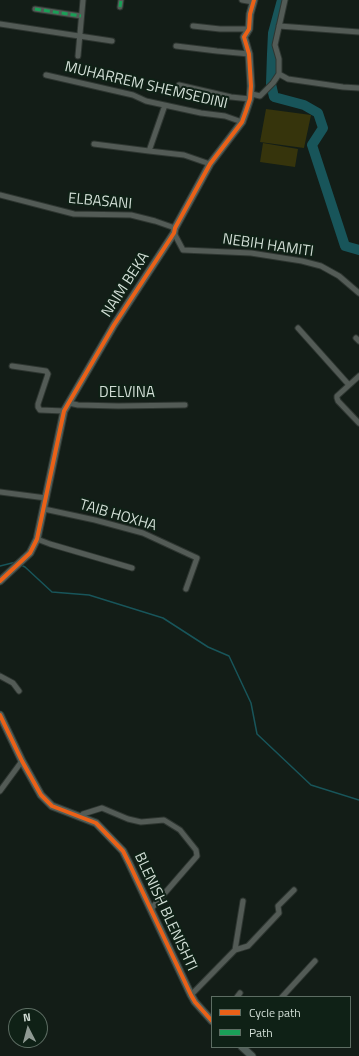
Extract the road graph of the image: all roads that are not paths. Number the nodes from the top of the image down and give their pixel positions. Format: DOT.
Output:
graph roads {
  1 [pos="83,0"];
  2 [pos="121,0"];
  3 [pos="242,0"];
  4 [pos="285,0"];
  5 [pos="253,1"];
  6 [pos="120,7"];
  7 [pos="35,9"];
  8 [pos="81,16"];
  9 [pos="0,24"];
  10 [pos="193,26"];
  11 [pos="279,26"];
  12 [pos="249,29"];
  13 [pos="359,32"];
  14 [pos="79,36"];
  15 [pos="112,40"];
  16 [pos="176,46"];
  17 [pos="249,54"];
  18 [pos="78,56"];
  19 [pos="279,74"];
  20 [pos="46,75"];
  21 [pos="179,85"];
  22 [pos="359,88"];
  23 [pos="250,99"];
  24 [pos="166,105"];
  25 [pos="242,122"];
  26 [pos="94,144"];
  27 [pos="149,151"];
  28 [pos="210,164"];
  29 [pos="0,195"];
  30 [pos="174,230"];
  31 [pos="359,293"];
  32 [pos="298,328"];
  33 [pos="12,366"];
  34 [pos="359,376"];
  35 [pos="349,385"];
  36 [pos="69,403"];
  37 [pos="185,405"];
  38 [pos="64,411"];
  39 [pos="359,423"];
  40 [pos="0,492"];
  41 [pos="46,498"];
  42 [pos="44,509"];
  43 [pos="37,539"];
  44 [pos="132,568"];
  45 [pos="0,581"];
  46 [pos="186,589"];
  47 [pos="0,676"];
  48 [pos="19,691"];
  49 [pos="0,715"];
  50 [pos="22,760"];
  51 [pos="0,791"];
  52 [pos="81,816"];
  53 [pos="294,890"];
  54 [pos="243,902"];
  55 [pos="151,909"];
  56 [pos="235,950"];
  57 [pos="315,961"];
  58 [pos="191,995"];
  59 [pos="283,996"];
  60 [pos="211,1021"];
  61 [pos="243,1048"];
  62 [pos="252,1056"];
  1 -- 8 [label="street"];
  2 -- 6 [label="street"];
  3 -- 5 [label="street"];
  4 -- 11 [label="street"];
  5 -- 12 [label="street, NAIM BEKA"];
  7 -- 8 [label="street"];
  8 -- 14 [label="street"];
  9 -- 14 [label="street"];
  10 -- 12 [label="street"];
  11 -- 13 [label="street"];
  11 -- 19 [label="street"];
  12 -- 17 [label="street, NAIM BEKA"];
  14 -- 15 [label="street"];
  14 -- 18 [label="street"];
  16 -- 17 [label="street"];
  17 -- 23 [label="street, NAIM BEKA"];
  19 -- 22 [label="street"];
  19 -- 23 [label="street"];
  20 -- 24 [label="street, MUHARREM SHEMSEDINI"];
  21 -- 23 [label="street"];
  23 -- 25 [label="street, NAIM BEKA"];
  24 -- 25 [label="street, MUHARREM SHEMSEDINI"];
  24 -- 27 [label="street"];
  25 -- 28 [label="street, NAIM BEKA"];
  26 -- 27 [label="street"];
  27 -- 28 [label="street"];
  28 -- 30 [label="street, NAIM BEKA"];
  29 -- 30 [label="street, ELBASANI"];
  30 -- 31 [label="street, NEBIH HAMITI"];
  30 -- 36 [label="street, NAIM BEKA"];
  32 -- 35 [label="street"];
  33 -- 38 [label="street"];
  34 -- 35 [label="street"];
  35 -- 39 [label="street"];
  36 -- 37 [label="street, DELVINA"];
  36 -- 38 [label="street, NAIM BEKA"];
  38 -- 41 [label="street, NAIM BEKA"];
  40 -- 41 [label="street"];
  41 -- 42 [label="street, NAIM BEKA"];
  42 -- 43 [label="street, NAIM BEKA"];
  42 -- 46 [label="street, TAIB HOXHA"];
  43 -- 44 [label="street"];
  43 -- 45 [label="street, NAIM BEKA"];
  47 -- 48 [label="street"];
  49 -- 50 [label="street, BLENISH BLENISHTI"];
  50 -- 51 [label="street"];
  50 -- 52 [label="street, BLENISH BLENISHTI"];
  52 -- 55 [label="street, BLENISH BLENISHTI"];
  52 -- 55 [label="street"];
  53 -- 56 [label="street"];
  54 -- 56 [label="street"];
  55 -- 58 [label="street, BLENISH BLENISHTI"];
  56 -- 58 [label="street"];
  57 -- 59 [label="street"];
  58 -- 60 [label="street, BLENISH BLENISHTI"];
  61 -- 62 [label="street"];
}
